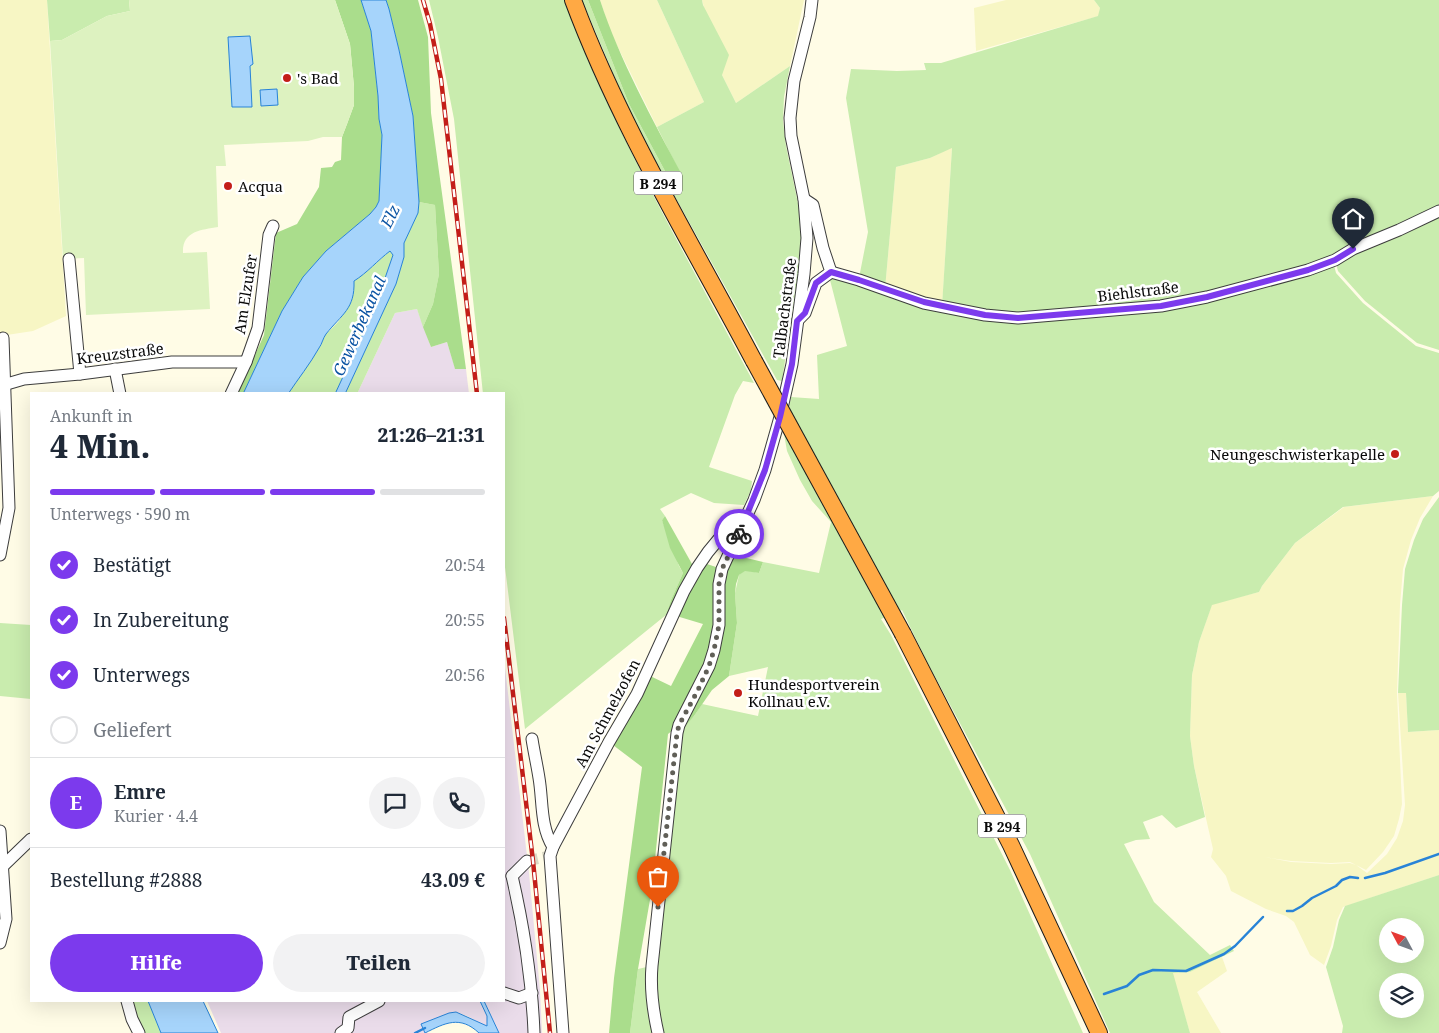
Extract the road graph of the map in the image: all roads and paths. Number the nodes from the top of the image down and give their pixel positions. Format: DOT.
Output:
graph roads {
  1 [pos="573,0"];
  2 [pos="812,0"];
  3 [pos="804,199"];
  4 [pos="1439,212"];
  5 [pos="273,226"];
  6 [pos="69,259"];
  7 [pos="831,272"];
  8 [pos="797,321"];
  9 [pos="3,338"];
  10 [pos="246,362"];
  11 [pos="115,369"];
  12 [pos="80,374"];
  13 [pos="3,385"];
  14 [pos="120,392"];
  15 [pos="232,392"];
  16 [pos="743,524"];
  17 [pos="0,555"];
  18 [pos="532,738"];
  19 [pos="0,831"];
  20 [pos="30,840"];
  21 [pos="553,848"];
  22 [pos="527,861"];
  23 [pos="2,866"];
  24 [pos="508,874"];
  25 [pos="0,940"];
  26 [pos="505,993"];
  27 [pos="532,993"];
  28 [pos="127,1002"];
  29 [pos="377,1002"];
  30 [pos="139,1033"];
  31 [pos="341,1033"];
  32 [pos="534,1033"];
  33 [pos="563,1033"];
  34 [pos="658,1033"];
  35 [pos="1099,1033"];
  1 -- 35 [label="highway, B 294, bridge"];
  2 -- 3 [label="street, Talbachstraße"];
  3 -- 7 [label="street"];
  3 -- 8 [label="street, Talbachstraße"];
  4 -- 7 [label="street, Biehlstraße"];
  5 -- 10 [label="street, Am Elzufer"];
  6 -- 12 [label="street"];
  7 -- 8 [label="street"];
  8 -- 16 [label="street, Talbachstraße"];
  9 -- 13 [label="street"];
  10 -- 11 [label="street, Kreuzstraße"];
  10 -- 15 [label="street, Am Elzufer"];
  11 -- 12 [label="street, Kreuzstraße"];
  11 -- 14 [label="street"];
  12 -- 13 [label="street, Kreuzstraße"];
  13 -- 17 [label="street"];
  16 -- 21 [label="street, Am Schmelzofen"];
  16 -- 34 [label="street, Talbachstraße"];
  18 -- 21 [label="street, Am Schmelzofen"];
  19 -- 23 [label="street"];
  20 -- 23 [label="street"];
  21 -- 33 [label="street, Am Schmelzofen"];
  22 -- 24 [label="street"];
  23 -- 25 [label="street"];
  24 -- 27 [label="street"];
  26 -- 27 [label="street"];
  27 -- 32 [label="street"];
  28 -- 30 [label="street"];
  29 -- 31 [label="street"];
}
